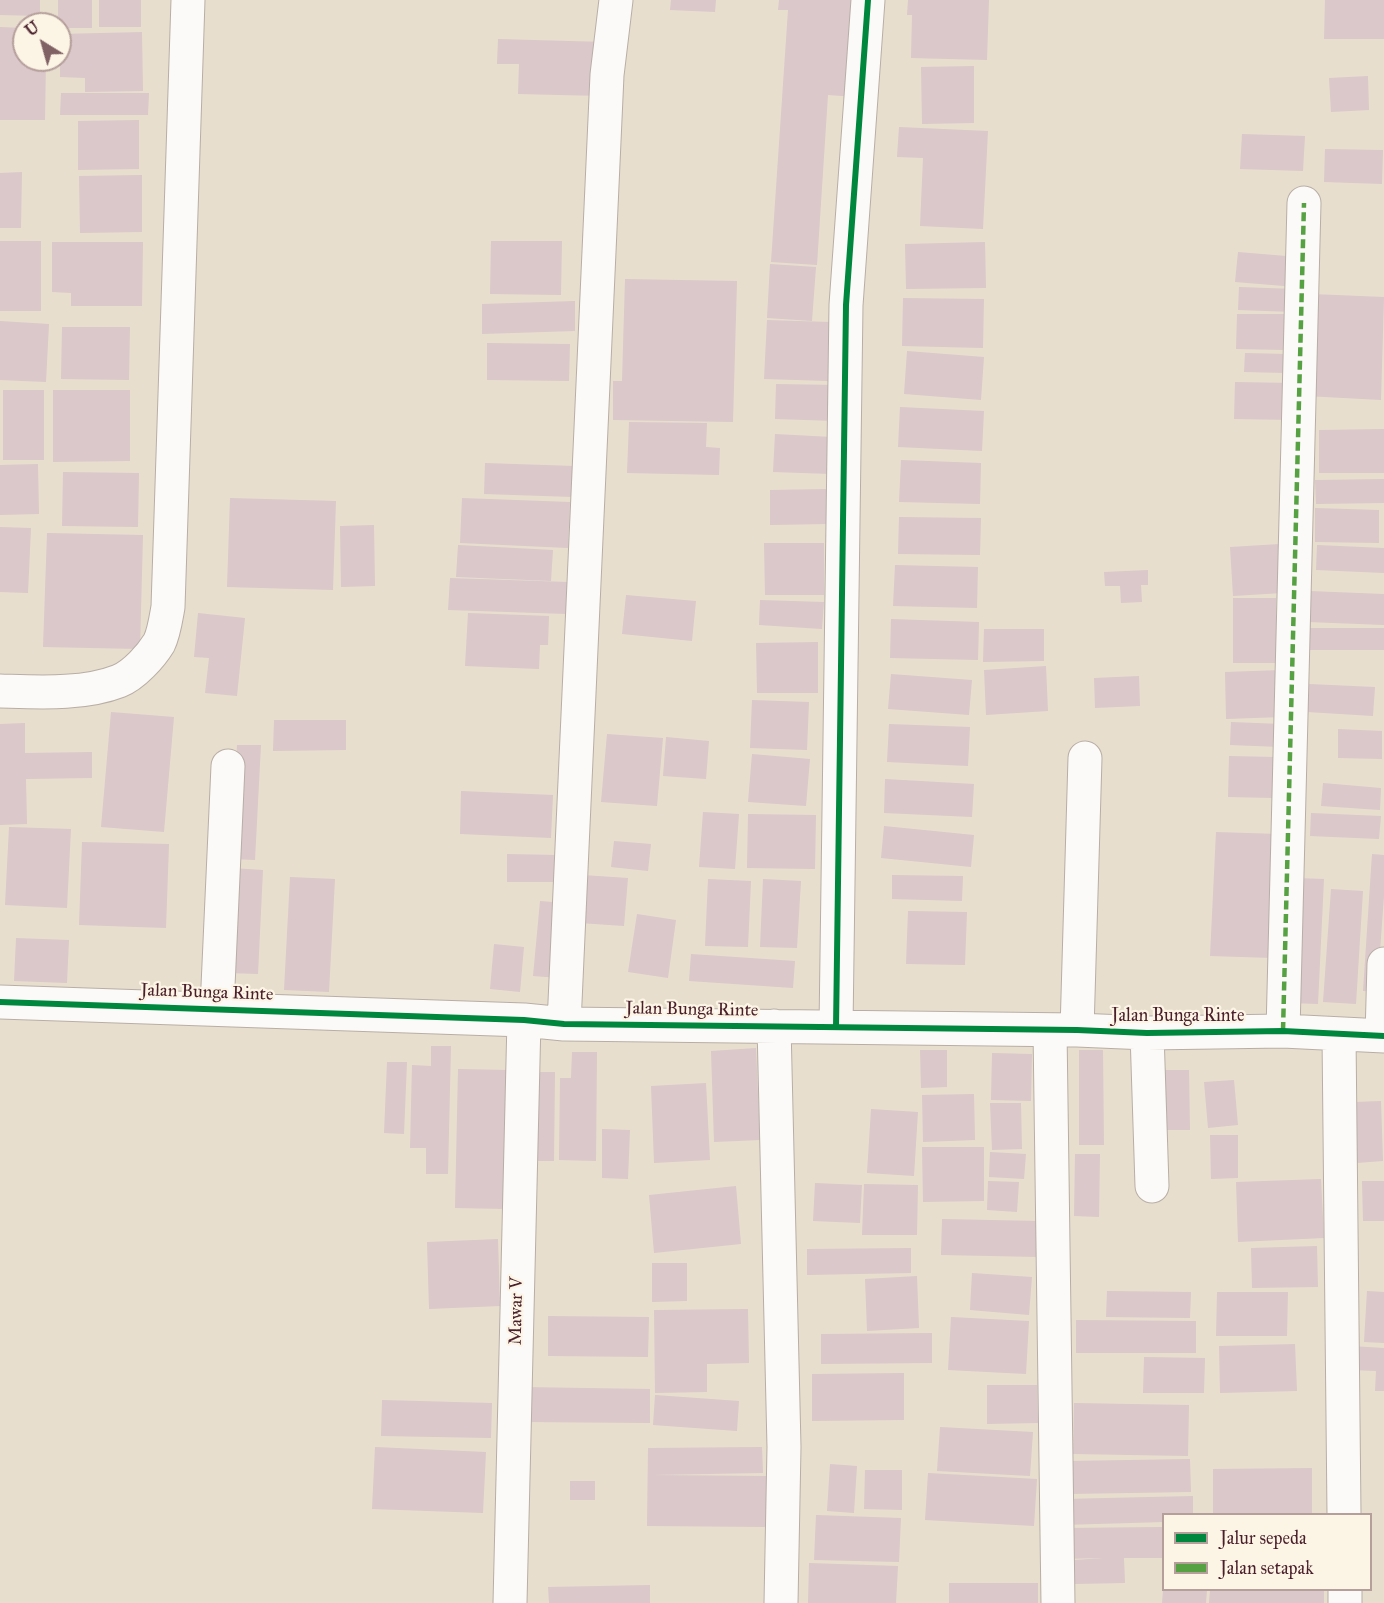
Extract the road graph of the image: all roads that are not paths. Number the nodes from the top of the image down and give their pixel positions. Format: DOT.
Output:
graph roads {
  1 [pos="188,0"];
  2 [pos="616,0"];
  3 [pos="868,0"];
  4 [pos="1304,203"];
  5 [pos="0,691"];
  6 [pos="1085,758"];
  7 [pos="228,766"];
  8 [pos="1384,964"];
  9 [pos="0,1002"];
  10 [pos="217,1008"];
  11 [pos="524,1020"];
  12 [pos="564,1024"];
  13 [pos="774,1026"];
  14 [pos="836,1027"];
  15 [pos="1063,1030"];
  16 [pos="1283,1031"];
  17 [pos="1147,1033"];
  18 [pos="1339,1035"];
  19 [pos="1383,1036"];
  20 [pos="1152,1186"];
  21 [pos="1344,1513"];
  22 [pos="510,1603"];
  23 [pos="781,1603"];
  24 [pos="1058,1603"];
  1 -- 5 [label="street"];
  2 -- 12 [label="street"];
  3 -- 14 [label="street"];
  4 -- 16 [label="street"];
  6 -- 15 [label="street"];
  7 -- 10 [label="street"];
  8 -- 19 [label="street"];
  9 -- 10 [label="street, Jalan Bunga Rinte"];
  10 -- 11 [label="street, Jalan Bunga Rinte"];
  11 -- 12 [label="street, Jalan Bunga Rinte"];
  11 -- 22 [label="street, Mawar V"];
  12 -- 13 [label="street, Jalan Bunga Rinte"];
  13 -- 14 [label="street, Jalan Bunga Rinte"];
  13 -- 23 [label="street"];
  14 -- 15 [label="street, Jalan Bunga Rinte"];
  15 -- 17 [label="street, Jalan Bunga Rinte"];
  15 -- 24 [label="street"];
  16 -- 17 [label="street, Jalan Bunga Rinte"];
  16 -- 18 [label="street, Jalan Bunga Rinte"];
  17 -- 20 [label="street"];
  18 -- 19 [label="street, Jalan Bunga Rinte"];
  18 -- 21 [label="street"];
}
